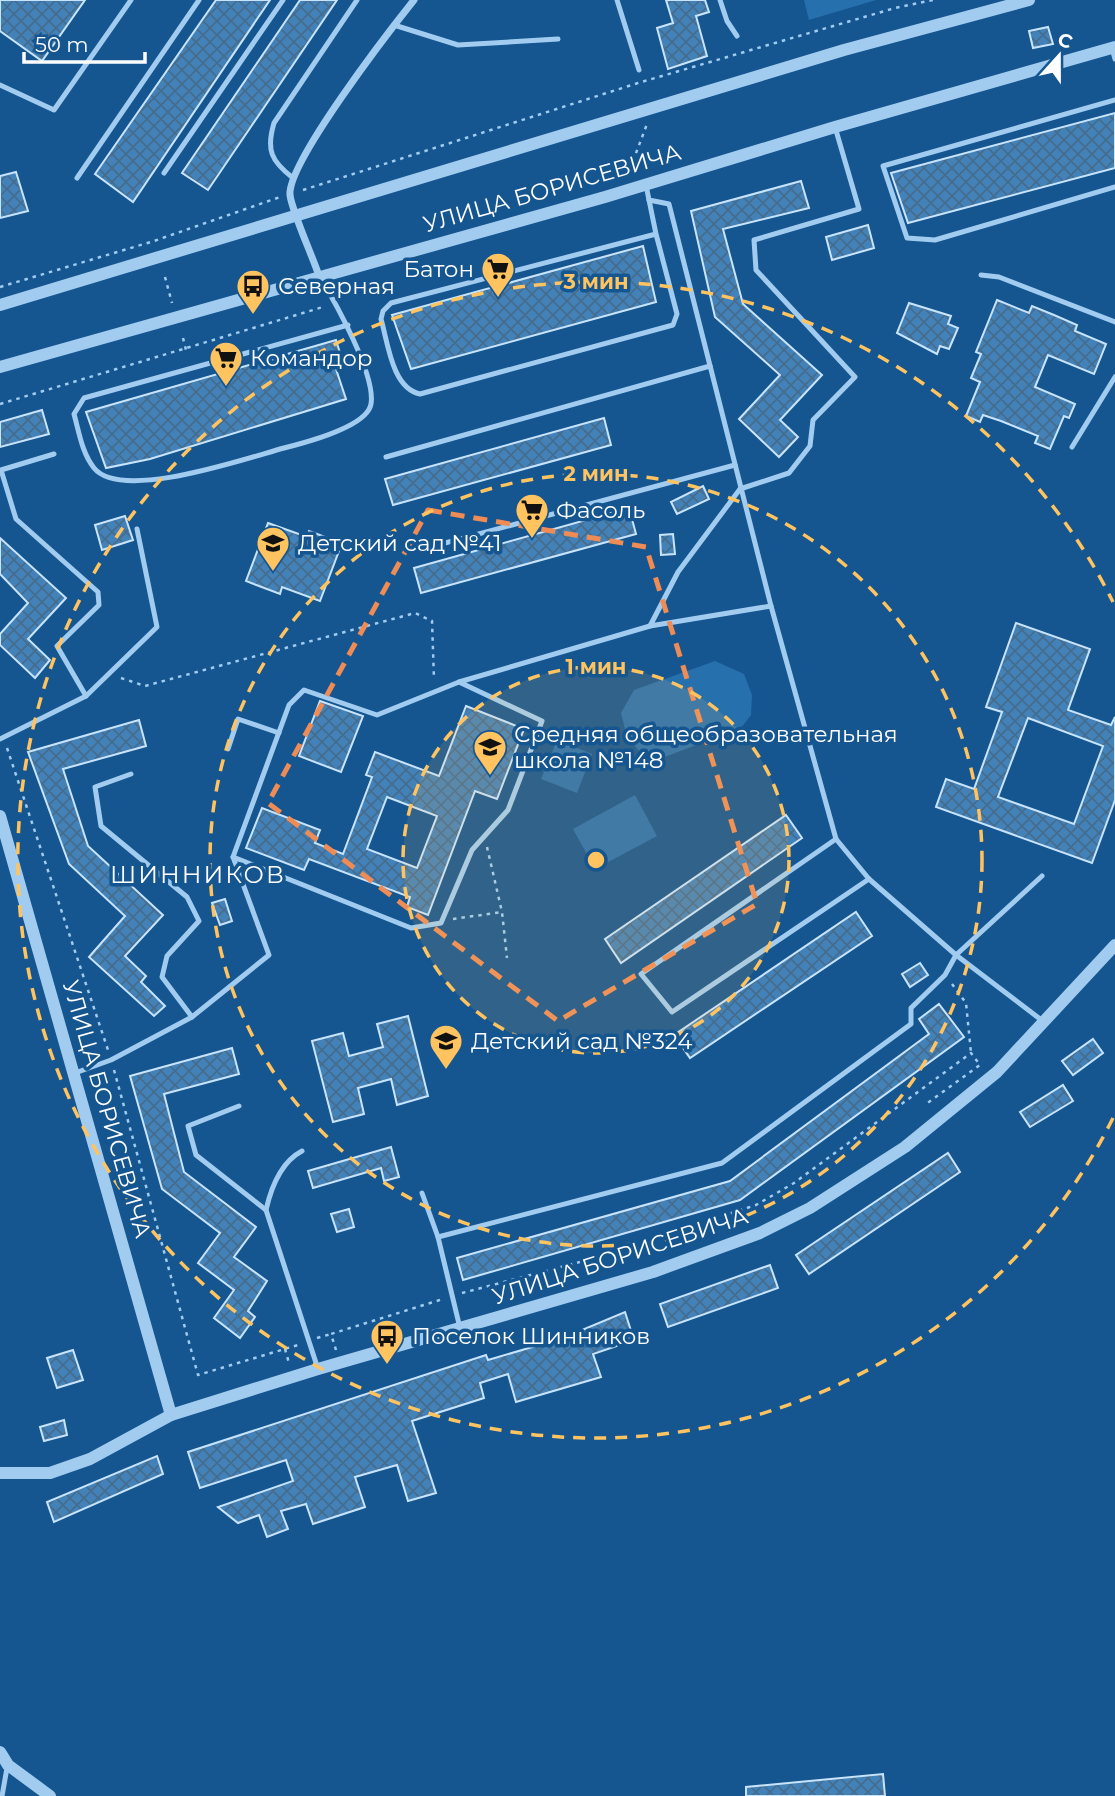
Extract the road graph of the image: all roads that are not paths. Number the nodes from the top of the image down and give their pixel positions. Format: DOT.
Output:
graph roads {
  1 [pos="131,0"];
  2 [pos="199,0"];
  3 [pos="283,0"];
  4 [pos="357,0"];
  5 [pos="414,0"];
  6 [pos="617,0"];
  7 [pos="720,0"];
  8 [pos="1029,0"];
  9 [pos="394,25"];
  10 [pos="737,36"];
  11 [pos="558,39"];
  12 [pos="1114,51"];
  13 [pos="639,69"];
  14 [pos="0,85"];
  15 [pos="1115,100"];
  16 [pos="835,127"];
  17 [pos="164,173"];
  18 [pos="77,178"];
  19 [pos="293,178"];
  20 [pos="645,183"];
  21 [pos="1115,187"];
  22 [pos="649,200"];
  23 [pos="299,216"];
  24 [pos="656,234"];
  25 [pos="981,275"];
  26 [pos="319,276"];
  27 [pos="0,305"];
  28 [pos="1115,322"];
  29 [pos="348,326"];
  30 [pos="710,366"];
  31 [pos="0,367"];
  32 [pos="1115,377"];
  33 [pos="1072,447"];
  34 [pos="54,454"];
  35 [pos="386,457"];
  36 [pos="735,465"];
  37 [pos="740,489"];
  38 [pos="137,528"];
  39 [pos="419,550"];
  40 [pos="771,606"];
  41 [pos="650,625"];
  42 [pos="459,682"];
  43 [pos="86,696"];
  44 [pos="279,733"];
  45 [pos="1,738"];
  46 [pos="228,748"];
  47 [pos="131,774"];
  48 [pos="0,816"];
  49 [pos="836,839"];
  50 [pos="233,857"];
  51 [pos="1042,876"];
  52 [pos="869,879"];
  53 [pos="1115,945"];
  54 [pos="956,955"];
  55 [pos="192,1017"];
  56 [pos="1044,1022"];
  57 [pos="75,1073"];
  58 [pos="239,1106"];
  59 [pos="302,1151"];
  60 [pos="422,1193"];
  61 [pos="266,1210"];
  62 [pos="438,1237"];
  63 [pos="460,1330"];
  64 [pos="318,1369"];
  65 [pos="171,1415"];
  66 [pos="0,1473"];
  67 [pos="0,1752"];
  68 [pos="8,1765"];
  69 [pos="2,1796"];
  70 [pos="51,1796"];
  1 -- 14 [label="lane"];
  2 -- 18 [label="lane"];
  3 -- 17 [label="lane"];
  4 -- 19 [label="lane"];
  5 -- 9 [label="street"];
  6 -- 13 [label="lane"];
  7 -- 10 [label="lane"];
  8 -- 23 [label="street, УЛИЦА БОРИСЕВИЧА"];
  9 -- 11 [label="lane"];
  9 -- 19 [label="street"];
  12 -- 16 [label="street, УЛИЦА БОРИСЕВИЧА"];
  15 -- 21 [label="lane"];
  16 -- 20 [label="street, УЛИЦА БОРИСЕВИЧА"];
  16 -- 37 [label="lane"];
  19 -- 23 [label="street"];
  20 -- 22 [label="lane"];
  20 -- 26 [label="street, УЛИЦА БОРИСЕВИЧА"];
  22 -- 24 [label="lane"];
  22 -- 30 [label="lane"];
  23 -- 26 [label="street"];
  23 -- 27 [label="street, УЛИЦА БОРИСЕВИЧА"];
  24 -- 24 [label="lane"];
  25 -- 28 [label="lane"];
  26 -- 29 [label="lane"];
  26 -- 31 [label="street, УЛИЦА БОРИСЕВИЧА"];
  29 -- 29 [label="lane"];
  30 -- 35 [label="lane"];
  30 -- 36 [label="lane"];
  32 -- 33 [label="lane"];
  34 -- 43 [label="lane"];
  36 -- 37 [label="lane"];
  36 -- 39 [label="lane"];
  37 -- 40 [label="lane"];
  37 -- 41 [label="lane"];
  38 -- 43 [label="lane"];
  40 -- 41 [label="lane"];
  40 -- 49 [label="lane"];
  41 -- 42 [label="lane"];
  42 -- 44 [label="lane"];
  42 -- 50 [label="lane"];
  43 -- 45 [label="lane"];
  44 -- 46 [label="lane"];
  44 -- 50 [label="lane"];
  47 -- 55 [label="lane"];
  48 -- 57 [label="street, УЛИЦА БОРИСЕВИЧА"];
  49 -- 52 [label="lane"];
  49 -- 52 [label="lane"];
  50 -- 55 [label="lane"];
  51 -- 54 [label="lane"];
  52 -- 54 [label="lane"];
  53 -- 56 [label="street, УЛИЦА БОРИСЕВИЧА"];
  54 -- 56 [label="lane"];
  54 -- 62 [label="lane"];
  55 -- 57 [label="lane"];
  56 -- 63 [label="street, УЛИЦА БОРИСЕВИЧА"];
  57 -- 65 [label="street, УЛИЦА БОРИСЕВИЧА"];
  58 -- 61 [label="lane"];
  59 -- 61 [label="lane"];
  60 -- 62 [label="lane"];
  61 -- 64 [label="lane"];
  62 -- 63 [label="lane"];
  63 -- 64 [label="street, УЛИЦА БОРИСЕВИЧА"];
  64 -- 65 [label="street, УЛИЦА БОРИСЕВИЧА"];
  65 -- 66 [label="street, УЛИЦА БОРИСЕВИЧА"];
  67 -- 68 [label="street"];
  68 -- 69 [label="lane"];
  68 -- 70 [label="street"];
}
